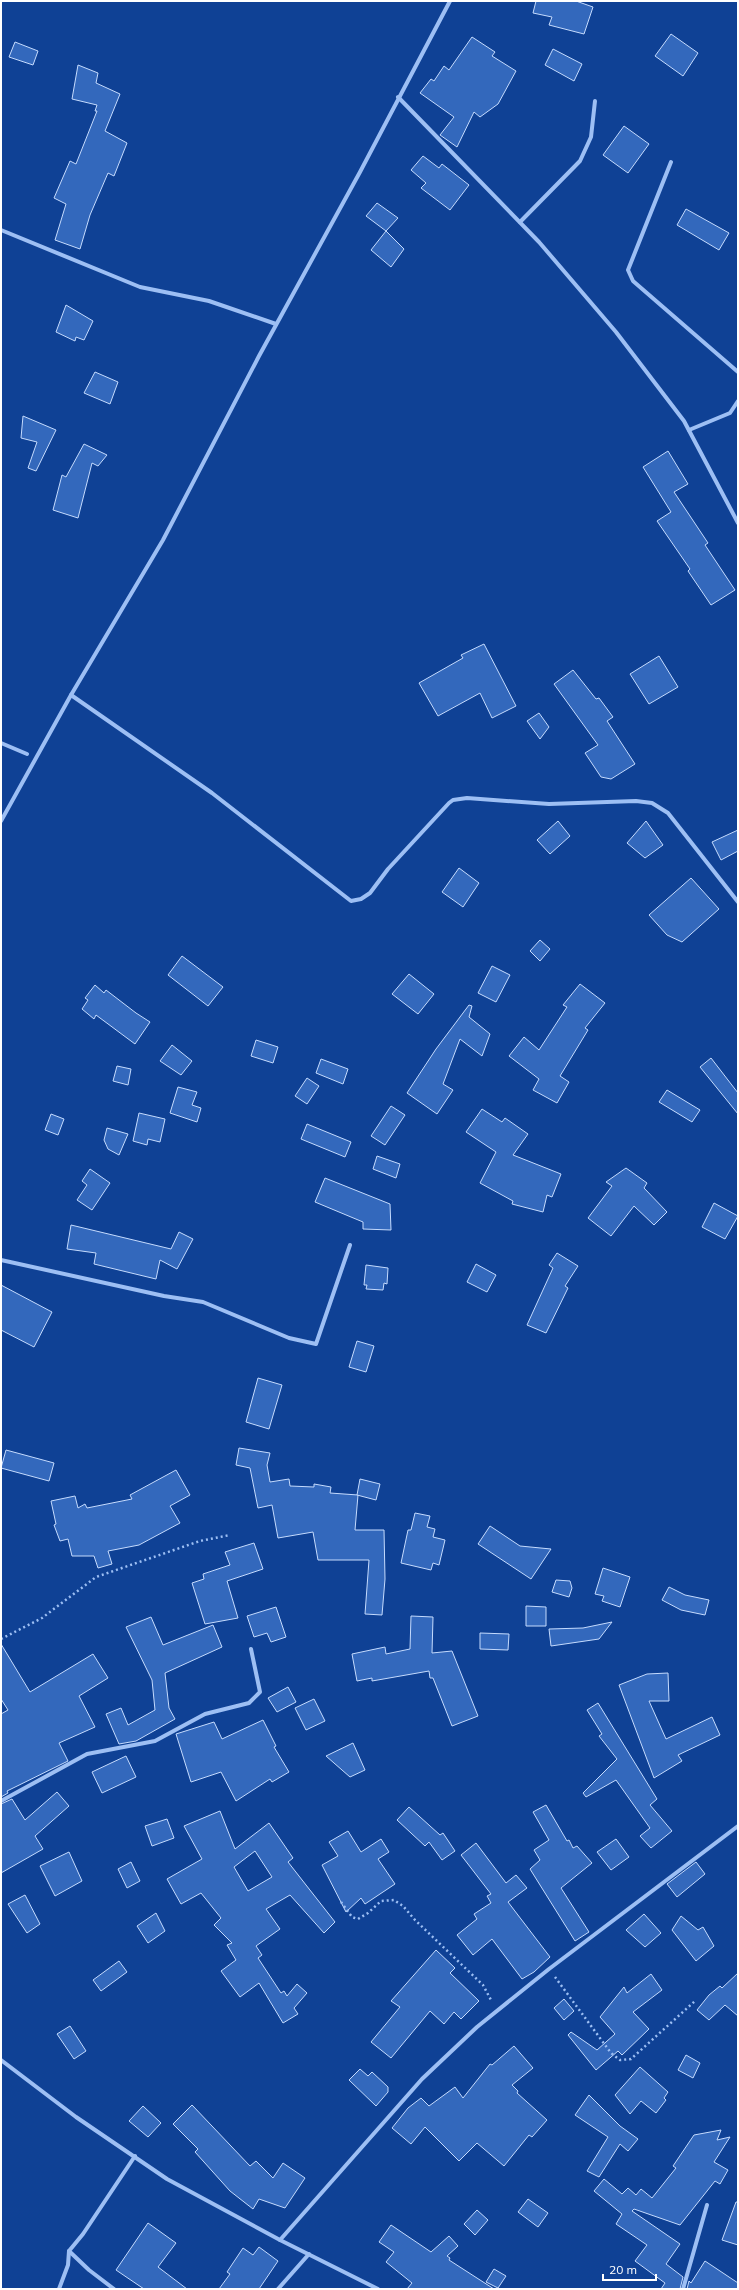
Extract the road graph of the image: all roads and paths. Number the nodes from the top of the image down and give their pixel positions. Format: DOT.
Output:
graph roads {
  1 [pos="450,1"];
  2 [pos="398,97"];
  3 [pos="595,101"];
  4 [pos="671,162"];
  5 [pos="520,222"];
  6 [pos="1,230"];
  7 [pos="276,324"];
  8 [pos="738,372"];
  9 [pos="738,401"];
  10 [pos="689,430"];
  11 [pos="738,523"];
  12 [pos="71,695"];
  13 [pos="1,743"];
  14 [pos="27,754"];
  15 [pos="1,821"];
  16 [pos="738,902"];
  17 [pos="350,1245"];
  18 [pos="1,1260"];
  19 [pos="230,1535"];
  20 [pos="1,1639"];
  21 [pos="251,1649"];
  22 [pos="1,1801"];
  23 [pos="738,1826"];
  24 [pos="341,1902"];
  25 [pos="549,1969"];
  26 [pos="695,2001"];
  27 [pos="496,2011"];
  28 [pos="1,2060"];
  29 [pos="135,2156"];
  30 [pos="707,2205"];
  31 [pos="280,2240"];
  32 [pos="69,2251"];
  33 [pos="309,2254"];
  34 [pos="59,2289"];
  35 [pos="114,2289"];
  36 [pos="278,2289"];
  37 [pos="378,2289"];
  38 [pos="683,2289"];
  1 -- 2 [label="street"];
  2 -- 5 [label="street"];
  2 -- 7 [label="street"];
  3 -- 5 [label="street"];
  4 -- 8 [label="street"];
  5 -- 10 [label="street"];
  6 -- 7 [label="street"];
  7 -- 12 [label="street"];
  9 -- 10 [label="street"];
  10 -- 11 [label="street"];
  12 -- 15 [label="street"];
  12 -- 16 [label="street"];
  13 -- 14 [label="street"];
  17 -- 18 [label="street"];
  19 -- 20 [label="path"];
  21 -- 22 [label="street"];
  23 -- 25 [label="street"];
  24 -- 27 [label="path"];
  25 -- 26 [label="path"];
  25 -- 27 [label="street"];
  27 -- 31 [label="street"];
  28 -- 29 [label="street"];
  29 -- 31 [label="street"];
  29 -- 32 [label="street"];
  30 -- 38 [label="street"];
  31 -- 33 [label="street"];
  32 -- 34 [label="street"];
  32 -- 35 [label="street"];
  33 -- 36 [label="street"];
  33 -- 37 [label="street"];
}
